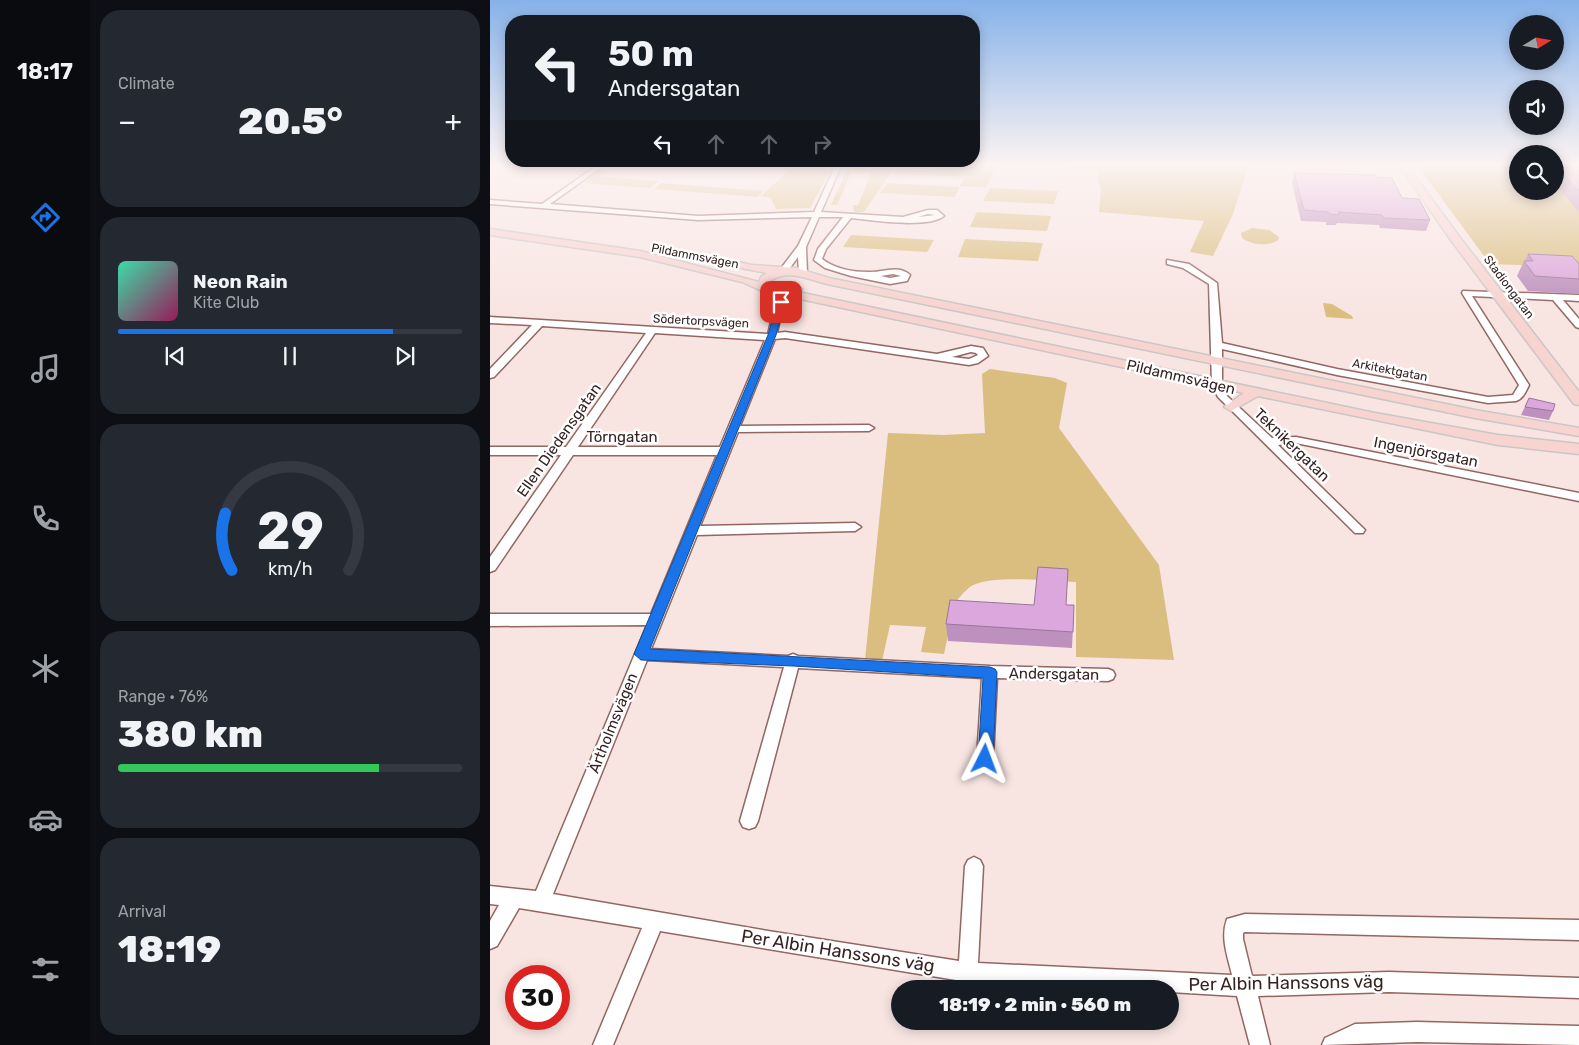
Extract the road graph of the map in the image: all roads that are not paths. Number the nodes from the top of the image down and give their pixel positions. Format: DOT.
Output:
graph roads {
  1 [pos="624,213"];
  2 [pos="1438,213"];
  3 [pos="849,214"];
  4 [pos="816,215"];
  5 [pos="906,218"];
  6 [pos="490,225"];
  7 [pos="490,232"];
  8 [pos="802,247"];
  9 [pos="793,257"];
  10 [pos="1170,262"];
  11 [pos="758,269"];
  12 [pos="782,271"];
  13 [pos="804,274"];
  14 [pos="869,276"];
  15 [pos="763,286"];
  16 [pos="784,293"];
  17 [pos="1496,293"];
  18 [pos="1555,296"];
  19 [pos="1579,298"];
  20 [pos="490,320"];
  21 [pos="540,323"];
  22 [pos="1579,326"];
  23 [pos="652,331"];
  24 [pos="772,335"];
  25 [pos="1216,345"];
  26 [pos="939,356"];
  27 [pos="1217,362"];
  28 [pos="490,374"];
  29 [pos="1217,385"];
  30 [pos="1254,393"];
  31 [pos="1579,401"];
  32 [pos="1231,408"];
  33 [pos="869,428"];
  34 [pos="733,429"];
  35 [pos="1579,432"];
  36 [pos="1268,442"];
  37 [pos="1577,450"];
  38 [pos="490,451"];
  39 [pos="724,451"];
  40 [pos="569,452"];
  41 [pos="1579,497"];
  42 [pos="856,527"];
  43 [pos="1359,530"];
  44 [pos="691,531"];
  45 [pos="490,567"];
  46 [pos="655,619"];
  47 [pos="490,620"];
  48 [pos="641,654"];
  49 [pos="793,660"];
  50 [pos="990,672"];
  51 [pos="1108,675"];
  52 [pos="985,759"];
  53 [pos="749,821"];
  54 [pos="974,866"];
  55 [pos="490,895"];
  56 [pos="514,898"];
  57 [pos="541,901"];
  58 [pos="655,921"];
  59 [pos="1579,930"];
  60 [pos="490,939"];
  61 [pos="968,972"];
  62 [pos="1243,986"];
  63 [pos="1579,988"];
  64 [pos="1579,1036"];
  65 [pos="603,1045"];
  66 [pos="1260,1045"];
  67 [pos="1332,1045"];
  1 -- 4 [label="street"];
  2 -- 17 [label="main road, Stadiongatan"];
  3 -- 4 [label="street"];
  3 -- 5 [label="street"];
  3 -- 14 [label="street"];
  4 -- 8 [label="street"];
  6 -- 11 [label="main road, Pildammsvägen"];
  7 -- 15 [label="main road, Pildammsvägen"];
  8 -- 9 [label="street"];
  8 -- 13 [label="street"];
  9 -- 11 [label="main road"];
  9 -- 12 [label="street"];
  10 -- 25 [label="street"];
  11 -- 12 [label="main road, Pildammsvägen"];
  12 -- 13 [label="main road"];
  12 -- 15 [label="main road"];
  13 -- 16 [label="main road"];
  13 -- 27 [label="main road, Pildammsvägen"];
  15 -- 16 [label="main road"];
  16 -- 24 [label="street, Ärtholmsvägen"];
  16 -- 29 [label="main road, Pildammsvägen"];
  17 -- 18 [label="street"];
  17 -- 25 [label="street, Arkitektgatan"];
  17 -- 31 [label="main road, Stadiongatan"];
  18 -- 19 [label="street"];
  18 -- 22 [label="street"];
  20 -- 21 [label="street, Södertorpsvägen"];
  21 -- 23 [label="street, Södertorpsvägen"];
  21 -- 28 [label="street"];
  23 -- 24 [label="street, Södertorpsvägen"];
  23 -- 40 [label="street, Ellen Diedensgatan"];
  24 -- 26 [label="street, Södertorpsvägen"];
  24 -- 34 [label="street, Ärtholmsvägen"];
  25 -- 27 [label="street"];
  27 -- 29 [label="street"];
  27 -- 35 [label="main road, Pildammsvägen"];
  29 -- 30 [label="main road, Pildammsvägen"];
  29 -- 32 [label="street, Teknikergatan"];
  30 -- 32 [label="main road"];
  30 -- 37 [label="main road, Pildammsvägen"];
  32 -- 36 [label="street, Teknikergatan"];
  33 -- 34 [label="street"];
  34 -- 39 [label="street, Ärtholmsvägen"];
  36 -- 41 [label="street, Ingenjörsgatan"];
  36 -- 43 [label="street, Teknikergatan"];
  38 -- 40 [label="street, Törngatan"];
  39 -- 40 [label="street, Törngatan"];
  39 -- 44 [label="street, Ärtholmsvägen"];
  40 -- 45 [label="street, Ellen Diedensgatan"];
  42 -- 44 [label="street"];
  44 -- 46 [label="street, Ärtholmsvägen"];
  46 -- 47 [label="street"];
  46 -- 48 [label="street, Ärtholmsvägen"];
  48 -- 49 [label="street, Andersgatan"];
  48 -- 57 [label="street, Ärtholmsvägen"];
  49 -- 50 [label="street, Andersgatan"];
  49 -- 53 [label="street"];
  50 -- 51 [label="street, Andersgatan"];
  50 -- 52 [label="street"];
  54 -- 61 [label="street"];
  55 -- 56 [label="street, Per Albin Hanssons väg"];
  56 -- 57 [label="street, Per Albin Hanssons väg"];
  56 -- 60 [label="street"];
  57 -- 58 [label="street, Per Albin Hanssons väg"];
  58 -- 61 [label="street, Per Albin Hanssons väg"];
  58 -- 65 [label="street"];
  59 -- 62 [label="street"];
  61 -- 62 [label="street, Per Albin Hanssons väg"];
  62 -- 63 [label="street, Per Albin Hanssons väg"];
  62 -- 66 [label="street"];
  64 -- 67 [label="street"];
}
